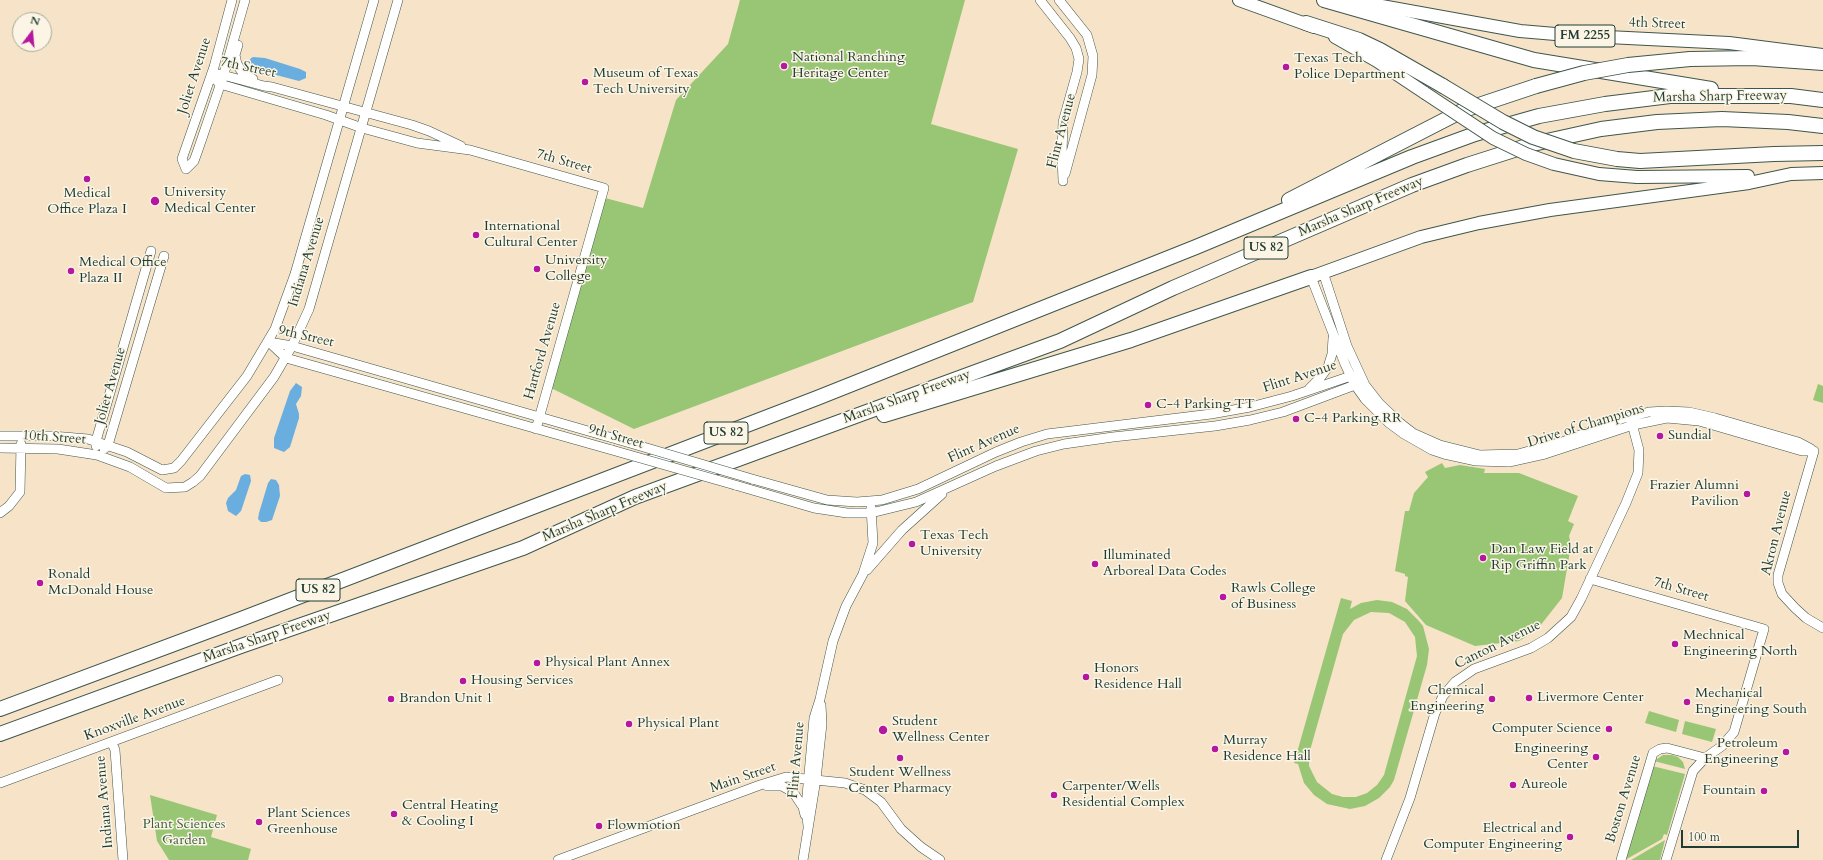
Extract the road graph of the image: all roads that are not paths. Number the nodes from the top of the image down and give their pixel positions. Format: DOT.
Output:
graph roads {
  1 [pos="232,0"];
  2 [pos="245,0"];
  3 [pos="374,0"];
  4 [pos="398,0"];
  5 [pos="1040,0"];
  6 [pos="1059,0"];
  7 [pos="1239,0"];
  8 [pos="1324,0"];
  9 [pos="1349,0"];
  10 [pos="1390,4"];
  11 [pos="1306,23"];
  12 [pos="236,30"];
  13 [pos="1823,55"];
  14 [pos="1823,63"];
  15 [pos="211,74"];
  16 [pos="224,74"];
  17 [pos="220,84"];
  18 [pos="272,86"];
  19 [pos="1792,96"];
  20 [pos="1823,100"];
  21 [pos="344,106"];
  22 [pos="367,112"];
  23 [pos="340,120"];
  24 [pos="1823,126"];
  25 [pos="362,128"];
  26 [pos="470,150"];
  27 [pos="1823,153"];
  28 [pos="1823,173"];
  29 [pos="1790,174"];
  30 [pos="604,188"];
  31 [pos="1196,247"];
  32 [pos="151,251"];
  33 [pos="164,256"];
  34 [pos="1317,274"];
  35 [pos="1334,334"];
  36 [pos="269,342"];
  37 [pos="292,346"];
  38 [pos="286,358"];
  39 [pos="1351,376"];
  40 [pos="1358,381"];
  41 [pos="1306,392"];
  42 [pos="539,418"];
  43 [pos="1631,421"];
  44 [pos="536,429"];
  45 [pos="0,436"];
  46 [pos="21,436"];
  47 [pos="96,441"];
  48 [pos="108,445"];
  49 [pos="0,448"];
  50 [pos="21,449"];
  51 [pos="1814,450"];
  52 [pos="97,455"];
  53 [pos="728,463"];
  54 [pos="167,470"];
  55 [pos="953,486"];
  56 [pos="171,488"];
  57 [pos="872,502"];
  58 [pos="0,513"];
  59 [pos="871,513"];
  60 [pos="863,574"];
  61 [pos="1590,579"];
  62 [pos="1823,628"];
  63 [pos="278,680"];
  64 [pos="0,709"];
  65 [pos="0,734"];
  66 [pos="112,742"];
  67 [pos="1705,758"];
  68 [pos="812,779"];
  69 [pos="0,783"];
  70 [pos="757,787"];
  71 [pos="808,826"];
  72 [pos="123,860"];
  73 [pos="558,860"];
  74 [pos="803,860"];
  75 [pos="940,860"];
  76 [pos="1386,860"];
  77 [pos="1621,860"];
  78 [pos="1666,860"];
  1 -- 15 [label="street, Joliet Avenue"];
  2 -- 12 [label="street, Joliet Avenue"];
  3 -- 21 [label="street, Indiana Avenue"];
  4 -- 22 [label="street, Indiana Avenue"];
  5 -- 6 [label="street, Flint Avenue"];
  7 -- 11 [label="main road"];
  8 -- 19 [label="highway"];
  9 -- 10 [label="main road, 4th Street / FM 2255"];
  10 -- 13 [label="main road, 4th Street / FM 2255"];
  11 -- 27 [label="highway, bridge"];
  11 -- 29 [label="main road, bridge"];
  12 -- 16 [label="street, Joliet Avenue"];
  12 -- 18 [label="street"];
  14 -- 31 [label="highway, bridge"];
  15 -- 16 [label="street, 7th Street"];
  15 -- 17 [label="street, 7th Street"];
  15 -- 17 [label="street, Joliet Avenue"];
  16 -- 17 [label="street, Joliet Avenue"];
  16 -- 18 [label="street, 7th Street"];
  17 -- 23 [label="street, 7th Street"];
  18 -- 21 [label="street, 7th Street"];
  19 -- 20 [label="highway, Marsha Sharp Freeway / US 82"];
  19 -- 31 [label="highway, Marsha Sharp Freeway / US 82"];
  21 -- 22 [label="street, 7th Street"];
  21 -- 23 [label="street, Indiana Avenue"];
  22 -- 25 [label="street, Indiana Avenue"];
  22 -- 26 [label="street, 7th Street"];
  23 -- 25 [label="street, 7th Street"];
  23 -- 36 [label="street, Indiana Avenue"];
  24 -- 53 [label="highway, Marsha Sharp Freeway / US 82"];
  25 -- 26 [label="street, 7th Street"];
  25 -- 37 [label="street, Indiana Avenue"];
  26 -- 30 [label="street, 7th Street"];
  28 -- 29 [label="main road"];
  29 -- 34 [label="main road"];
  30 -- 42 [label="street, Hartford Avenue"];
  31 -- 64 [label="highway, Marsha Sharp Freeway / US 82"];
  32 -- 47 [label="street, Joliet Avenue"];
  33 -- 48 [label="street, Joliet Avenue"];
  34 -- 35 [label="street"];
  34 -- 40 [label="street, Drive of Champions"];
  34 -- 53 [label="highway"];
  35 -- 39 [label="street"];
  35 -- 41 [label="street"];
  36 -- 37 [label="street, 9th Street"];
  36 -- 38 [label="street, 9th Street"];
  36 -- 54 [label="street, Indiana Avenue"];
  37 -- 38 [label="street, Indiana Avenue"];
  37 -- 42 [label="street, 9th Street"];
  38 -- 44 [label="street, 9th Street"];
  38 -- 56 [label="street, Indiana Avenue"];
  39 -- 40 [label="street, Flint Avenue"];
  39 -- 41 [label="street, Flint Avenue"];
  40 -- 43 [label="street, Drive of Champions"];
  40 -- 55 [label="street, Flint Avenue"];
  41 -- 57 [label="street, Flint Avenue"];
  42 -- 44 [label="street, Hartford Avenue"];
  42 -- 57 [label="street, 9th Street, bridge"];
  43 -- 51 [label="street, Drive of Champions"];
  43 -- 61 [label="street, Canton Avenue"];
  44 -- 59 [label="street, 9th Street, bridge"];
  45 -- 46 [label="street, 10th Street"];
  46 -- 47 [label="street, 10th Street"];
  46 -- 50 [label="street"];
  47 -- 48 [label="street, 10th Street"];
  47 -- 52 [label="street, Joliet Avenue"];
  48 -- 52 [label="street, Joliet Avenue"];
  48 -- 54 [label="street, 10th Street"];
  49 -- 50 [label="street, 10th Street"];
  50 -- 52 [label="street, 10th Street"];
  50 -- 58 [label="street"];
  51 -- 62 [label="street, Akron Avenue"];
  52 -- 56 [label="street, 10th Street"];
  53 -- 65 [label="highway, Marsha Sharp Freeway / US 82"];
  55 -- 59 [label="street, Flint Avenue"];
  55 -- 60 [label="street, Flint Avenue"];
  57 -- 59 [label="street, Flint Avenue"];
  59 -- 60 [label="street, Flint Avenue"];
  60 -- 68 [label="street, Flint Avenue"];
  61 -- 67 [label="street, 7th Street"];
  61 -- 76 [label="street, Canton Avenue"];
  63 -- 66 [label="street, Knoxville Avenue"];
  66 -- 69 [label="street, Knoxville Avenue"];
  66 -- 72 [label="street, Indiana Avenue"];
  67 -- 77 [label="street, Boston Avenue"];
  67 -- 78 [label="street"];
  68 -- 70 [label="street, Main Street"];
  68 -- 71 [label="street, Flint Avenue"];
  68 -- 75 [label="street, Main Street"];
  70 -- 71 [label="street"];
  70 -- 73 [label="street, Main Street"];
  71 -- 74 [label="street, Flint Avenue"];
}
